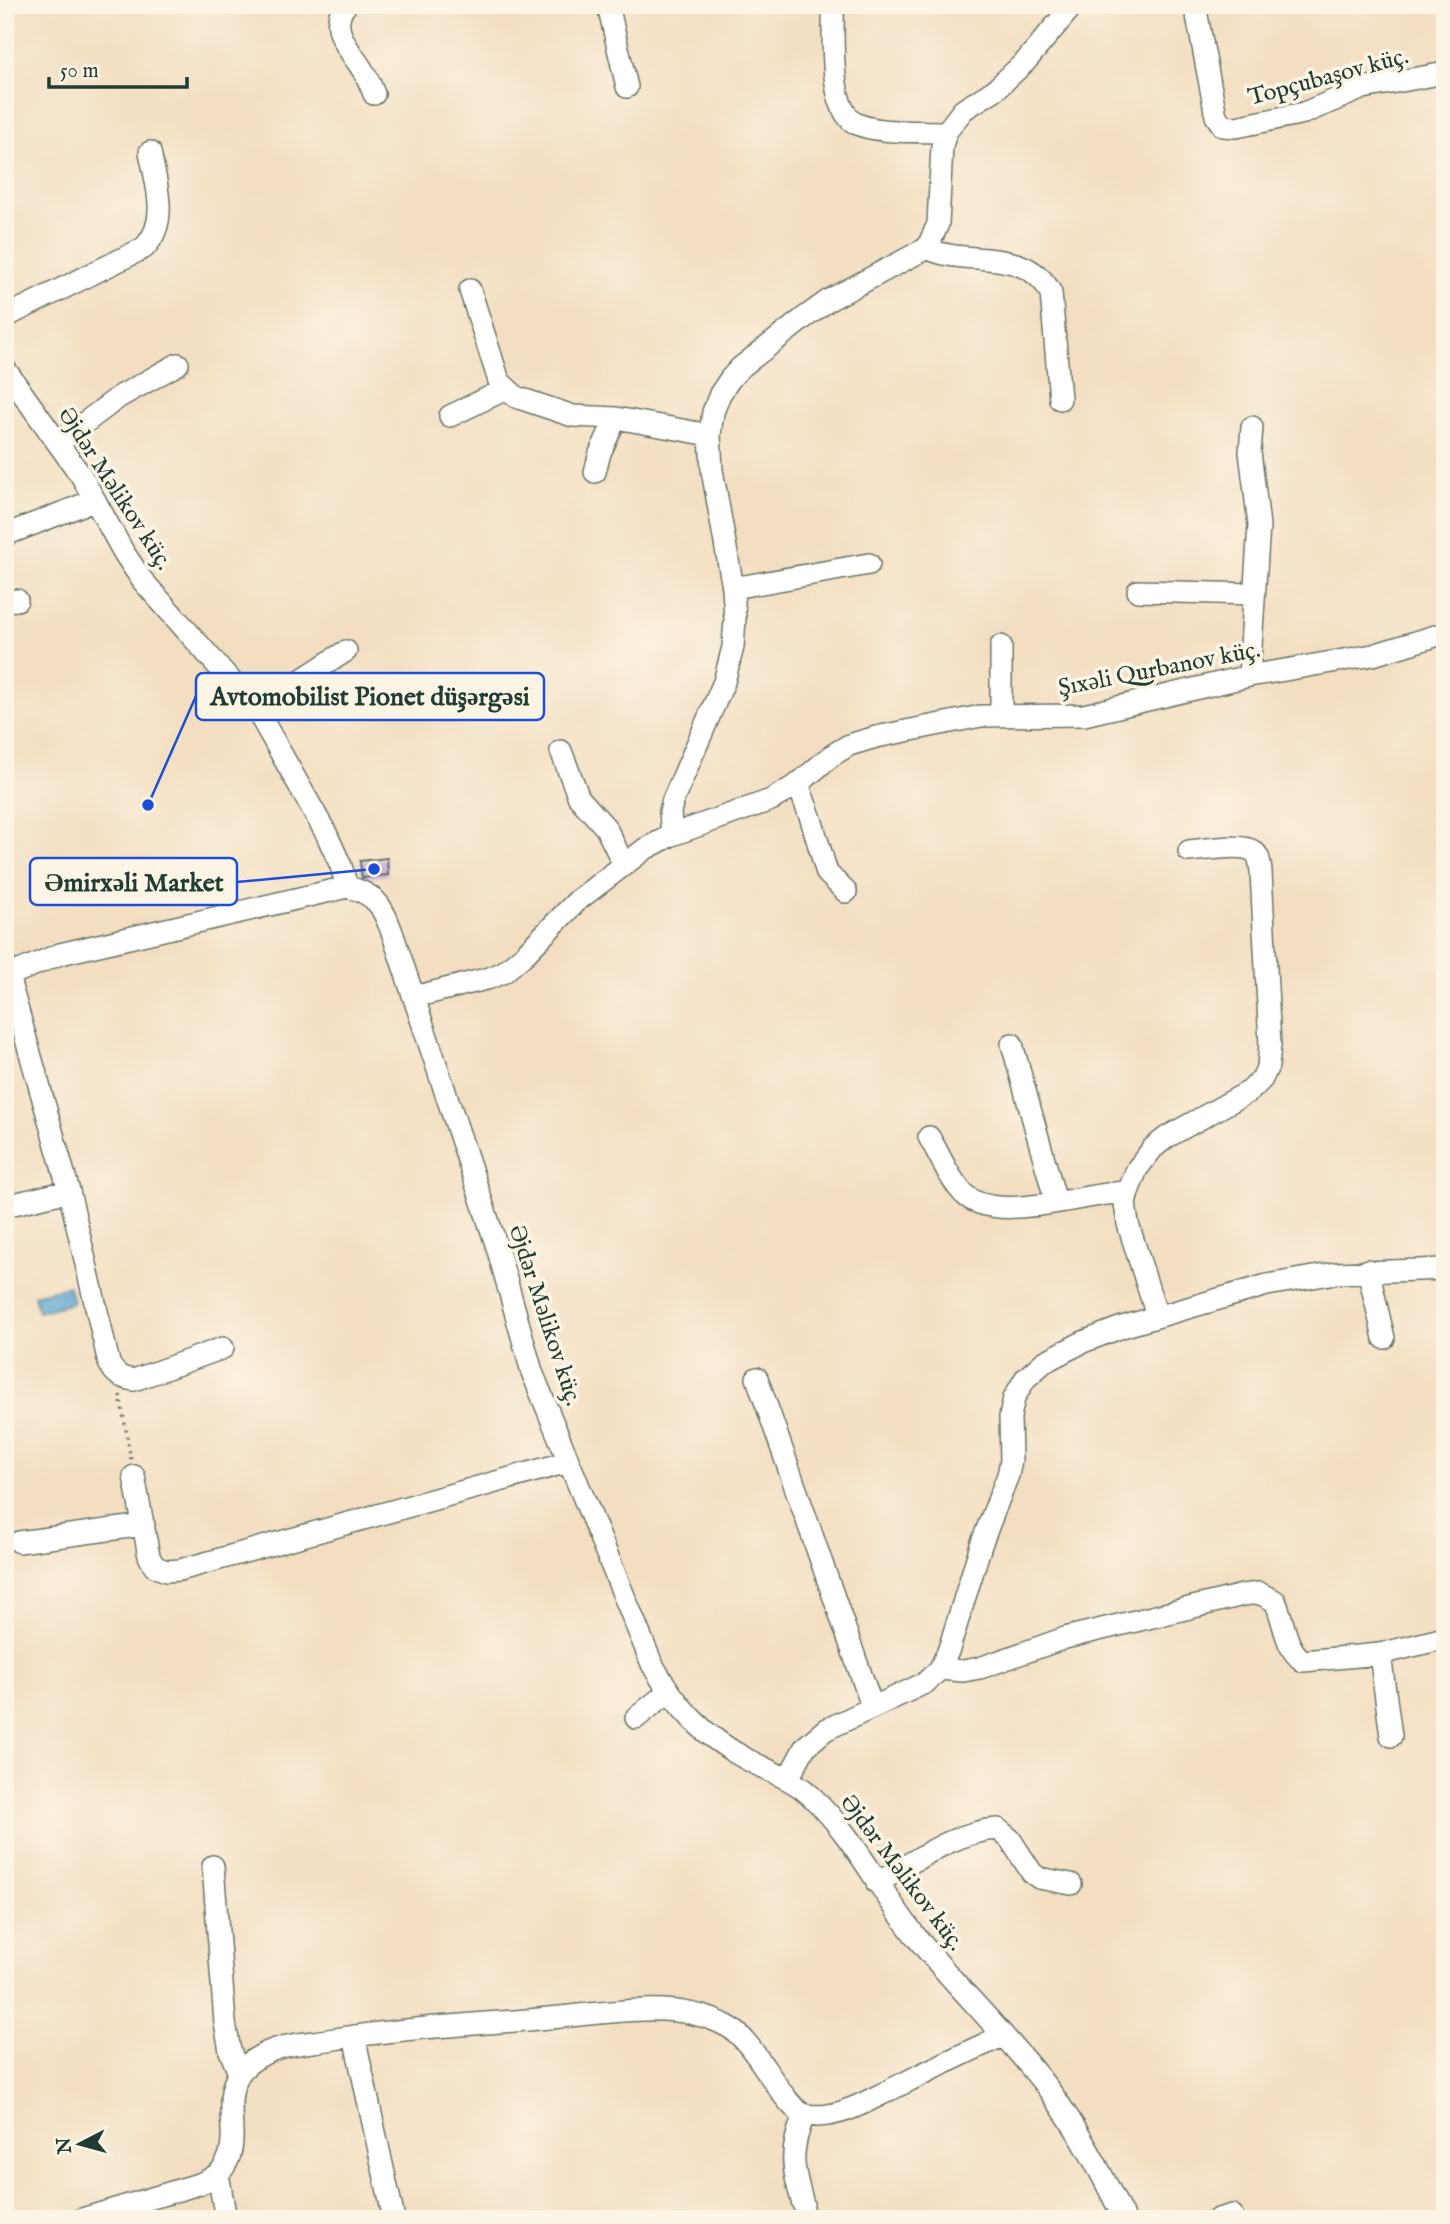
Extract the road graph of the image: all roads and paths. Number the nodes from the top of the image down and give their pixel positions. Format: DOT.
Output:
graph roads {
  1 [pos="346,5"];
  2 [pos="608,5"];
  3 [pos="833,5"];
  4 [pos="1073,5"];
  5 [pos="1195,5"];
  6 [pos="1445,73"];
  7 [pos="627,87"];
  8 [pos="374,94"];
  9 [pos="946,132"];
  10 [pos="150,152"];
  11 [pos="927,248"];
  12 [pos="470,290"];
  13 [pos="5,317"];
  14 [pos="178,364"];
  15 [pos="5,369"];
  16 [pos="506,389"];
  17 [pos="1060,398"];
  18 [pos="450,416"];
  19 [pos="616,418"];
  20 [pos="1252,427"];
  21 [pos="710,435"];
  22 [pos="58,443"];
  23 [pos="595,472"];
  24 [pos="95,500"];
  25 [pos="5,535"];
  26 [pos="869,564"];
  27 [pos="733,588"];
  28 [pos="1138,591"];
  29 [pos="1253,594"];
  30 [pos="1445,632"];
  31 [pos="1001,646"];
  32 [pos="346,651"];
  33 [pos="1249,677"];
  34 [pos="256,709"];
  35 [pos="1001,714"];
  36 [pos="561,751"];
  37 [pos="798,784"];
  38 [pos="672,835"];
  39 [pos="1189,851"];
  40 [pos="624,864"];
  41 [pos="347,887"];
  42 [pos="846,892"];
  43 [pos="7,972"];
  44 [pos="414,997"];
  45 [pos="1012,1044"];
  46 [pos="929,1137"];
  47 [pos="69,1191"];
  48 [pos="1128,1192"];
  49 [pos="1056,1202"];
  50 [pos="5,1206"];
  51 [pos="1445,1269"];
  52 [pos="1368,1270"];
  53 [pos="1157,1316"];
  54 [pos="1384,1338"];
  55 [pos="223,1348"];
  56 [pos="121,1378"];
  57 [pos="757,1378"];
  58 [pos="568,1462"];
  59 [pos="134,1476"];
  60 [pos="144,1525"];
  61 [pos="19,1542"];
  62 [pos="1445,1637"];
  63 [pos="1380,1654"];
  64 [pos="940,1669"];
  65 [pos="668,1692"];
  66 [pos="872,1706"];
  67 [pos="636,1718"];
  68 [pos="1391,1736"];
  69 [pos="788,1779"];
  70 [pos="213,1866"];
  71 [pos="877,1883"];
  72 [pos="1071,1884"];
  73 [pos="354,2036"];
  74 [pos="1002,2036"];
  75 [pos="239,2073"];
  76 [pos="804,2115"];
  77 [pos="218,2174"];
  78 [pos="803,2204"];
  79 [pos="82,2219"];
  80 [pos="226,2219"];
  81 [pos="394,2219"];
  82 [pos="1124,2219"];
  1 -- 8 [label="street"];
  2 -- 7 [label="street"];
  3 -- 9 [label="street"];
  4 -- 9 [label="street"];
  5 -- 6 [label="street, Topçubaşov küç."];
  9 -- 11 [label="street"];
  10 -- 13 [label="street"];
  11 -- 17 [label="street"];
  11 -- 21 [label="street"];
  12 -- 16 [label="street"];
  14 -- 22 [label="street"];
  15 -- 22 [label="street, Əjdər Məlikov küç."];
  16 -- 18 [label="street"];
  16 -- 19 [label="street"];
  19 -- 21 [label="street"];
  19 -- 23 [label="street"];
  20 -- 29 [label="street"];
  21 -- 27 [label="street"];
  22 -- 24 [label="street, Əjdər Məlikov küç."];
  24 -- 25 [label="street"];
  24 -- 34 [label="street, Əjdər Məlikov küç."];
  26 -- 27 [label="street"];
  27 -- 38 [label="street"];
  28 -- 29 [label="street"];
  29 -- 33 [label="street"];
  30 -- 33 [label="street, Şıxəli Qurbanov küç."];
  31 -- 35 [label="street"];
  32 -- 34 [label="street"];
  33 -- 35 [label="street, Şıxəli Qurbanov küç."];
  34 -- 41 [label="street, Əjdər Məlikov küç."];
  35 -- 37 [label="street, Şıxəli Qurbanov küç."];
  36 -- 40 [label="street"];
  37 -- 38 [label="street, Şıxəli Qurbanov küç."];
  37 -- 42 [label="street"];
  38 -- 40 [label="street, Şıxəli Qurbanov küç."];
  39 -- 48 [label="street"];
  40 -- 44 [label="street, Şıxəli Qurbanov küç."];
  41 -- 43 [label="street"];
  41 -- 44 [label="street, Əjdər Məlikov küç."];
  43 -- 47 [label="street"];
  44 -- 58 [label="street, Əjdər Məlikov küç."];
  45 -- 49 [label="street"];
  46 -- 49 [label="street"];
  47 -- 50 [label="street"];
  47 -- 56 [label="street"];
  48 -- 49 [label="street"];
  48 -- 53 [label="street"];
  51 -- 52 [label="street"];
  52 -- 53 [label="street"];
  52 -- 54 [label="street"];
  53 -- 64 [label="street"];
  55 -- 56 [label="street"];
  56 -- 59 [label="path"];
  57 -- 66 [label="street"];
  58 -- 60 [label="street"];
  58 -- 65 [label="street, Əjdər Məlikov küç."];
  59 -- 60 [label="street"];
  60 -- 61 [label="street"];
  62 -- 63 [label="street"];
  63 -- 64 [label="street"];
  63 -- 68 [label="street"];
  64 -- 66 [label="street"];
  65 -- 67 [label="street"];
  65 -- 69 [label="street, Əjdər Məlikov küç."];
  66 -- 69 [label="street"];
  69 -- 71 [label="street, Əjdər Məlikov küç."];
  70 -- 75 [label="street"];
  71 -- 72 [label="street"];
  71 -- 74 [label="street, Əjdər Məlikov küç."];
  73 -- 75 [label="street"];
  73 -- 76 [label="street"];
  73 -- 81 [label="street"];
  74 -- 76 [label="street"];
  74 -- 82 [label="street, Əjdər Məlikov küç."];
  75 -- 77 [label="street"];
  76 -- 78 [label="street"];
  77 -- 79 [label="street"];
  77 -- 80 [label="street"];
}
